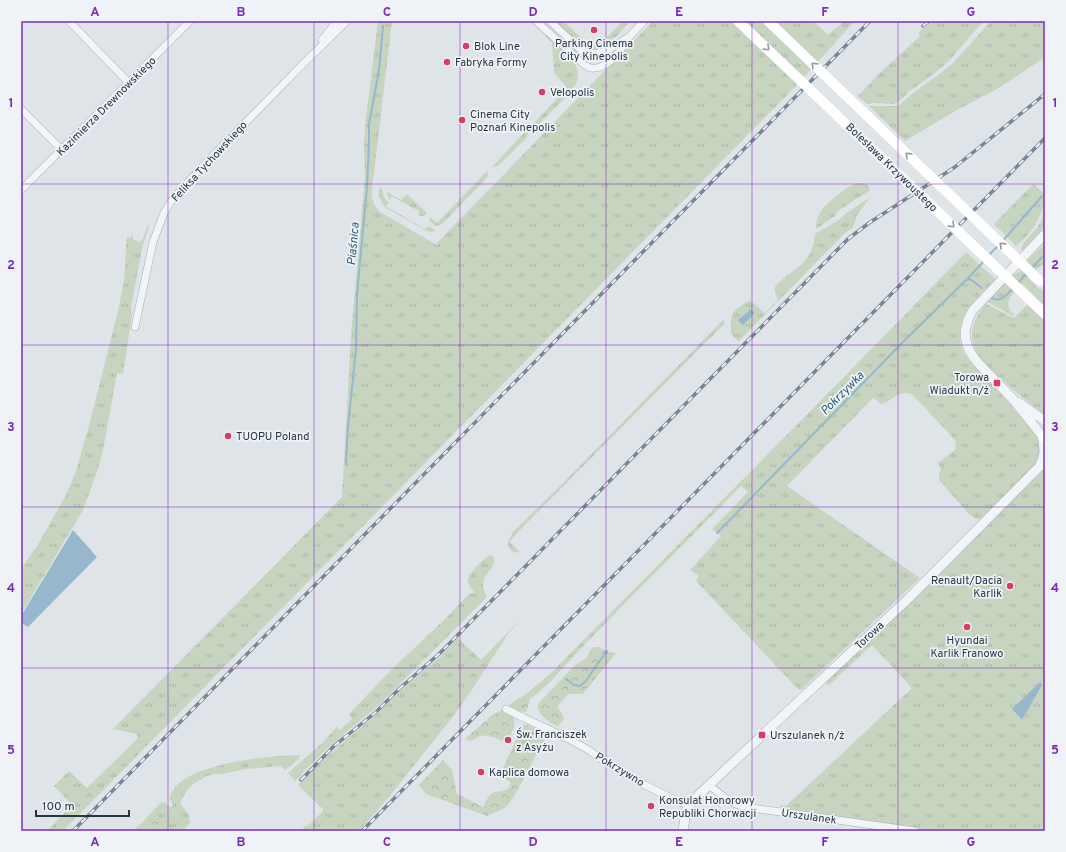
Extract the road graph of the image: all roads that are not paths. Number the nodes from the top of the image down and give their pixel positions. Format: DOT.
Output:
graph roads {
  1 [pos="69,21"];
  2 [pos="190,21"];
  3 [pos="337,21"];
  4 [pos="347,21"];
  5 [pos="550,21"];
  6 [pos="644,21"];
  7 [pos="738,21"];
  8 [pos="768,21"];
  9 [pos="537,23"];
  10 [pos="629,37"];
  11 [pos="306,61"];
  12 [pos="129,83"];
  13 [pos="21,109"];
  14 [pos="62,150"];
  15 [pos="21,190"];
  16 [pos="1045,234"];
  17 [pos="1043,283"];
  18 [pos="1045,314"];
  19 [pos="135,328"];
  20 [pos="1012,398"];
  21 [pos="1045,421"];
  22 [pos="1044,438"];
  23 [pos="1042,465"];
  24 [pos="506,709"];
  25 [pos="709,785"];
  26 [pos="689,805"];
  27 [pos="683,831"];
  28 [pos="915,831"];
  1 -- 12 [label="street"];
  2 -- 12 [label="street, Kazimierza Drewnowskiego"];
  3 -- 11 [label="street, Feliksa Tychowskiego"];
  4 -- 11 [label="street, Feliksa Tychowskiego"];
  5 -- 10 [label="street"];
  6 -- 10 [label="street"];
  7 -- 18 [label="main road, Bolesława Krzywoustego, one-way, bridge"];
  17 -- 8 [label="main road, Bolesława Krzywoustego, one-way, bridge"];
  9 -- 10 [label="street"];
  11 -- 19 [label="street, Feliksa Tychowskiego"];
  12 -- 14 [label="street, Kazimierza Drewnowskiego"];
  13 -- 14 [label="street"];
  14 -- 15 [label="street, Kazimierza Drewnowskiego"];
  16 -- 20 [label="street"];
  20 -- 21 [label="street"];
  20 -- 22 [label="street"];
  22 -- 23 [label="street"];
  23 -- 25 [label="street, Torowa"];
  24 -- 26 [label="street, Pokrzywno"];
  25 -- 26 [label="street, Torowa"];
  25 -- 28 [label="street, Urszulanek"];
  26 -- 27 [label="street"];
}
